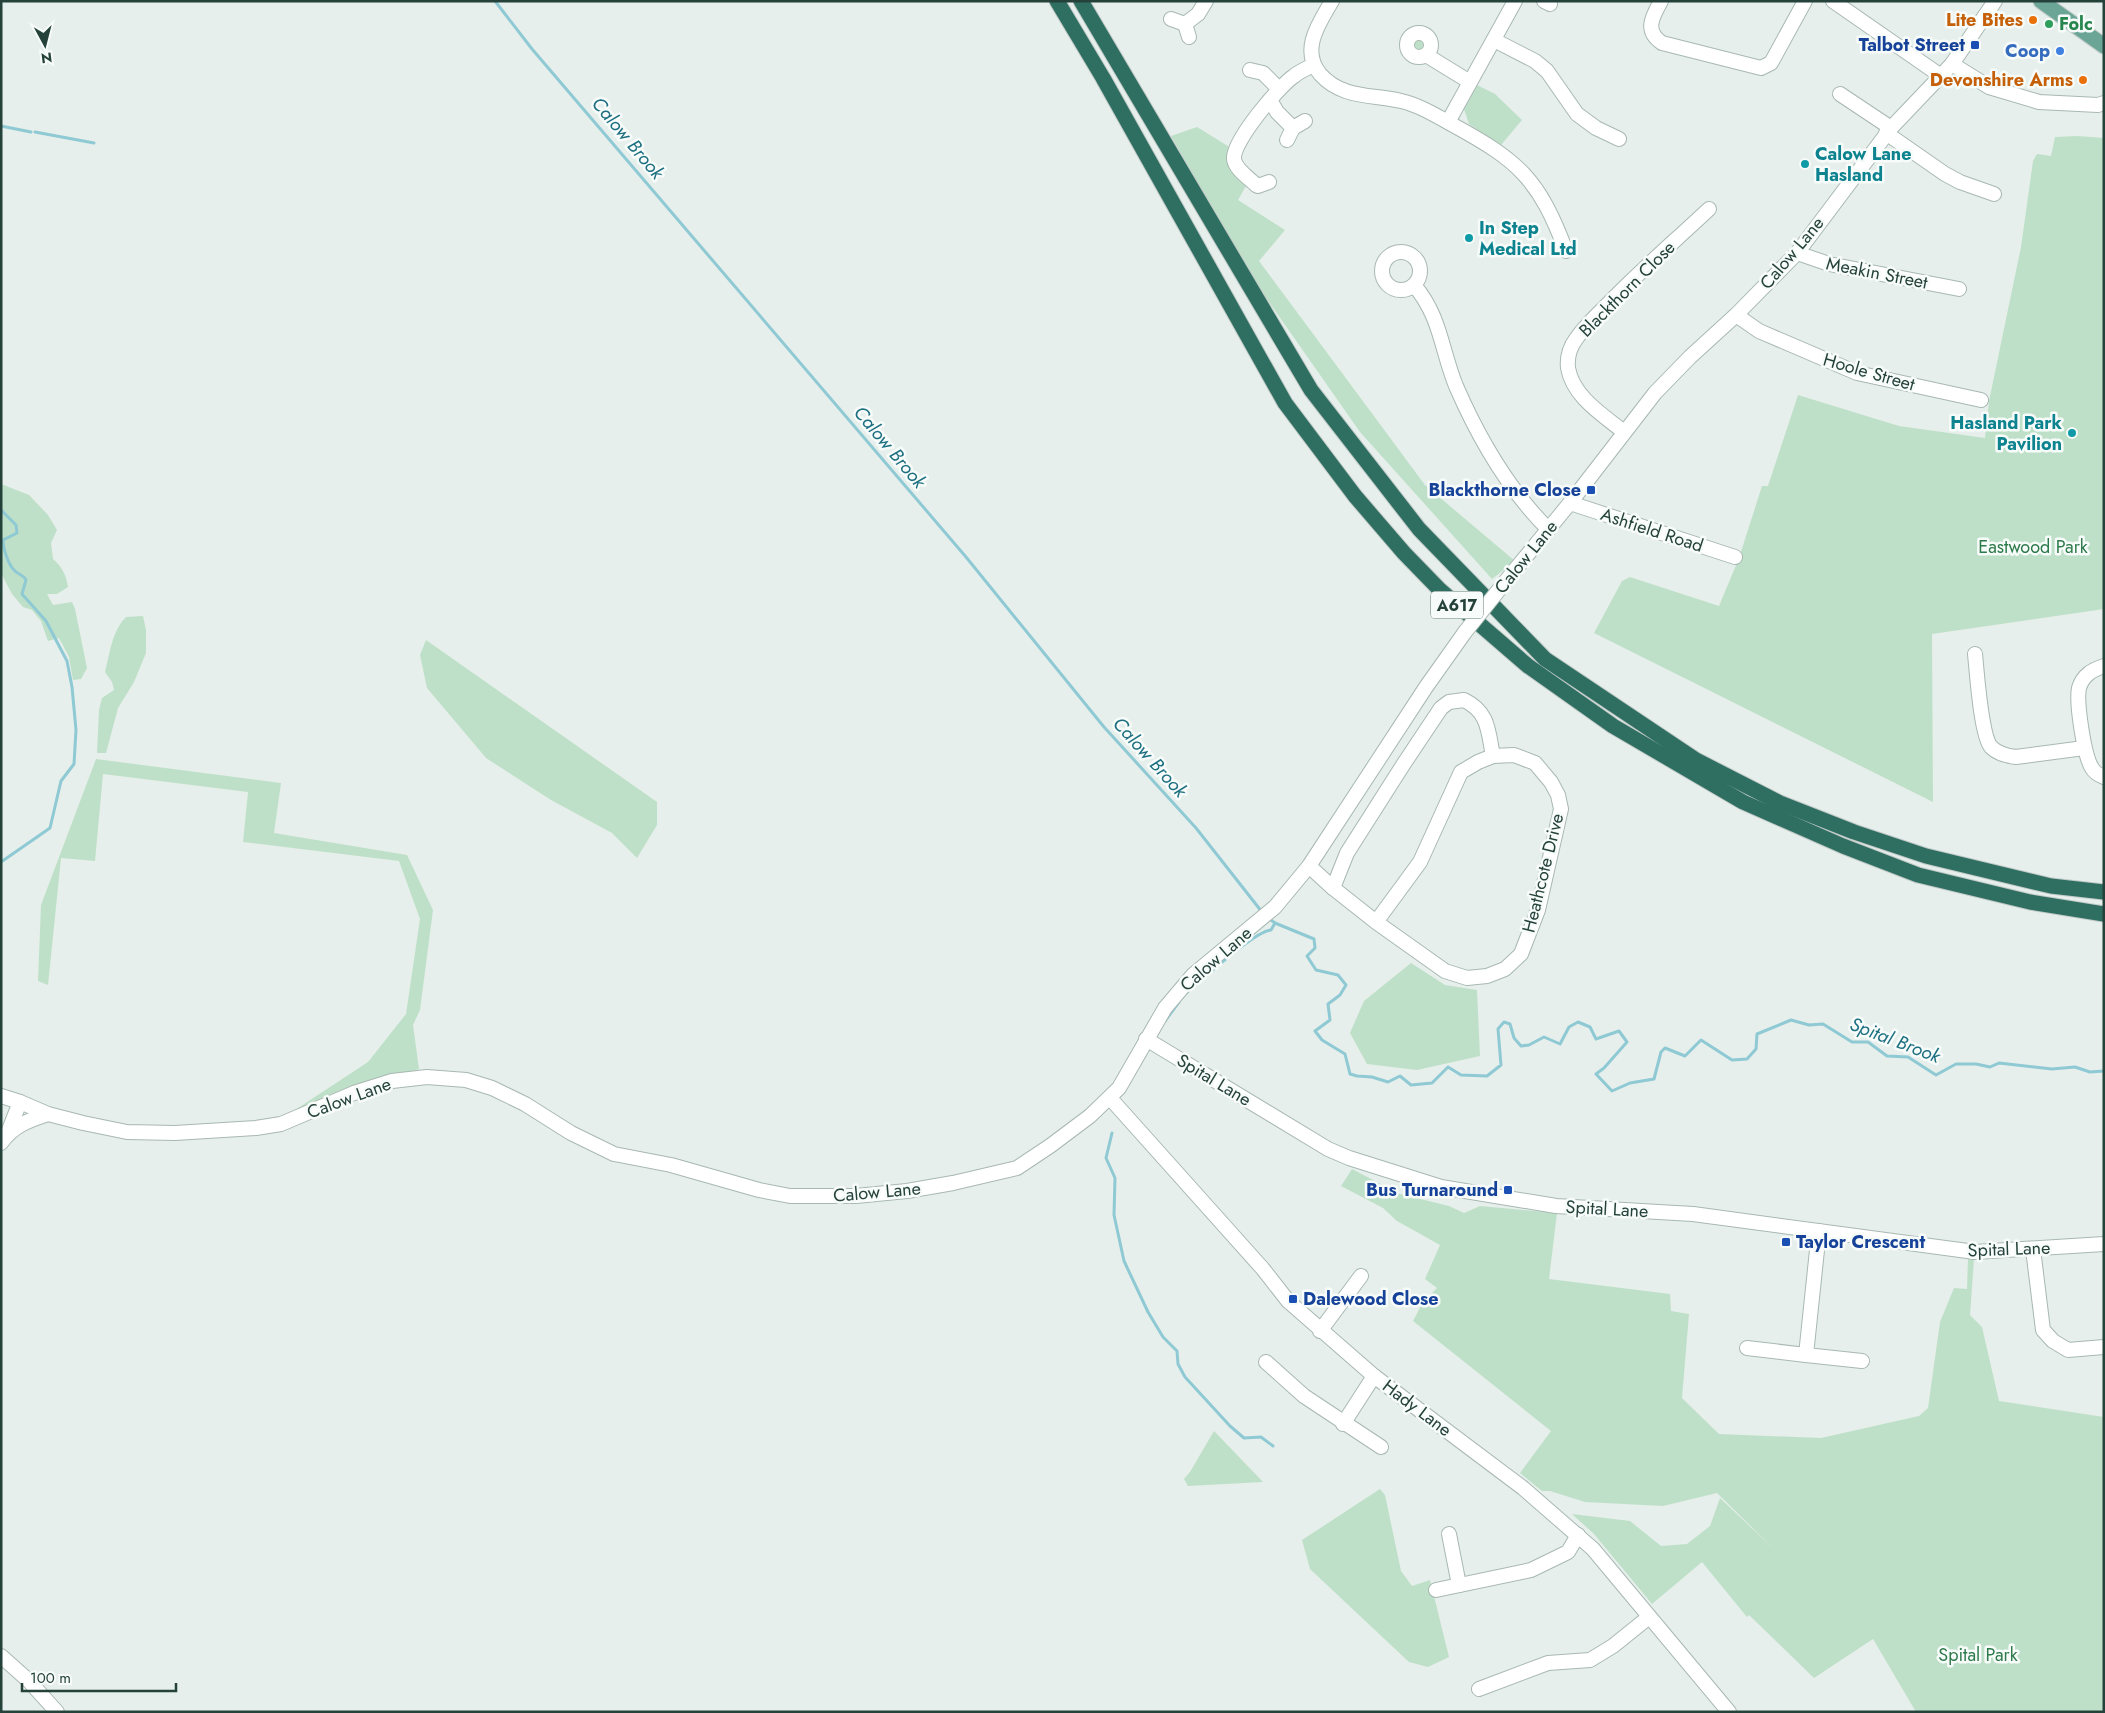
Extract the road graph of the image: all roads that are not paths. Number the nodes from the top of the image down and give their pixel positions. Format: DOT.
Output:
graph roads {
  1 [pos="1057,1"];
  2 [pos="1081,1"];
  3 [pos="1206,1"];
  4 [pos="1332,1"];
  5 [pos="1515,1"];
  6 [pos="1661,1"];
  7 [pos="1805,1"];
  8 [pos="1833,1"];
  9 [pos="1995,1"];
  10 [pos="2041,1"];
  11 [pos="1182,27"];
  12 [pos="1494,40"];
  13 [pos="2104,46"];
  14 [pos="1426,55"];
  15 [pos="1952,64"];
  16 [pos="1314,65"];
  17 [pos="1250,70"];
  18 [pos="1941,76"];
  19 [pos="1470,82"];
  20 [pos="1279,89"];
  21 [pos="1840,94"];
  22 [pos="1270,100"];
  23 [pos="2104,103"];
  24 [pos="1448,122"];
  25 [pos="1295,130"];
  26 [pos="1888,130"];
  27 [pos="1619,138"];
  28 [pos="1260,187"];
  29 [pos="1994,194"];
  30 [pos="1709,210"];
  31 [pos="1566,251"];
  32 [pos="1797,253"];
  33 [pos="1414,285"];
  34 [pos="1959,290"];
  35 [pos="1736,316"];
  36 [pos="1981,400"];
  37 [pos="1624,432"];
  38 [pos="1570,503"];
  39 [pos="1548,529"];
  40 [pos="1735,557"];
  41 [pos="1975,654"];
  42 [pos="2104,666"];
  43 [pos="2084,748"];
  44 [pos="1493,756"];
  45 [pos="2104,777"];
  46 [pos="1309,866"];
  47 [pos="1333,888"];
  48 [pos="2104,892"];
  49 [pos="2104,914"];
  50 [pos="1376,922"];
  51 [pos="1146,1039"];
  52 [pos="1,1096"];
  53 [pos="1110,1098"];
  54 [pos="20,1102"];
  55 [pos="48,1114"];
  56 [pos="4,1139"];
  57 [pos="1819,1231"];
  58 [pos="2104,1244"];
  59 [pos="2033,1249"];
  60 [pos="1361,1276"];
  61 [pos="1320,1331"];
  62 [pos="2104,1347"];
  63 [pos="1747,1348"];
  64 [pos="1806,1355"];
  65 [pos="1862,1361"];
  66 [pos="1266,1362"];
  67 [pos="1374,1376"];
  68 [pos="1343,1424"];
  69 [pos="1380,1447"];
  70 [pos="1450,1534"];
  71 [pos="1578,1535"];
  72 [pos="1459,1585"];
  73 [pos="1436,1590"];
  74 [pos="1649,1617"];
  75 [pos="1,1656"];
  76 [pos="1479,1689"];
  77 [pos="58,1712"];
  78 [pos="1729,1712"];
  1 -- 49 [label="highway, A617"];
  2 -- 48 [label="highway, A617"];
  3 -- 11 [label="street"];
  4 -- 16 [label="street"];
  5 -- 12 [label="street"];
  6 -- 7 [label="street"];
  8 -- 18 [label="street"];
  9 -- 15 [label="street, Calow Lane"];
  10 -- 13 [label="main road"];
  12 -- 19 [label="street"];
  12 -- 27 [label="street"];
  14 -- 19 [label="street"];
  15 -- 18 [label="street, Calow Lane"];
  15 -- 23 [label="street"];
  16 -- 20 [label="street"];
  16 -- 24 [label="street"];
  17 -- 20 [label="street"];
  18 -- 26 [label="street, Calow Lane"];
  19 -- 24 [label="street"];
  20 -- 22 [label="street"];
  21 -- 26 [label="street"];
  22 -- 25 [label="street"];
  22 -- 28 [label="street"];
  24 -- 31 [label="street"];
  26 -- 29 [label="street"];
  26 -- 32 [label="street, Calow Lane"];
  30 -- 37 [label="street, Blackthorn Close"];
  32 -- 34 [label="street, Meakin Street"];
  32 -- 35 [label="street, Calow Lane"];
  33 -- 39 [label="street"];
  35 -- 36 [label="street, Hoole Street"];
  35 -- 37 [label="street, Calow Lane"];
  37 -- 38 [label="street, Calow Lane"];
  38 -- 39 [label="street, Calow Lane"];
  38 -- 40 [label="street, Ashfield Road"];
  39 -- 46 [label="street, Calow Lane, bridge"];
  41 -- 43 [label="street"];
  42 -- 43 [label="street"];
  43 -- 45 [label="street"];
  44 -- 47 [label="street"];
  44 -- 50 [label="street, Heathcote Drive"];
  44 -- 50 [label="street, Heathcote Drive"];
  46 -- 47 [label="street, Heathcote Drive"];
  46 -- 51 [label="street, Calow Lane"];
  47 -- 50 [label="street, Heathcote Drive"];
  51 -- 53 [label="street, Calow Lane"];
  51 -- 57 [label="street, Spital Lane"];
  52 -- 54 [label="street, Calow Lane"];
  53 -- 55 [label="street, Calow Lane"];
  53 -- 61 [label="street, Hady Lane"];
  54 -- 55 [label="street, Calow Lane"];
  54 -- 56 [label="street"];
  55 -- 56 [label="street"];
  57 -- 59 [label="street, Spital Lane"];
  57 -- 64 [label="street"];
  58 -- 59 [label="street, Spital Lane"];
  59 -- 62 [label="street"];
  60 -- 61 [label="street"];
  61 -- 67 [label="street, Hady Lane"];
  63 -- 64 [label="street"];
  64 -- 65 [label="street"];
  66 -- 68 [label="street"];
  67 -- 68 [label="street"];
  67 -- 71 [label="street, Hady Lane"];
  68 -- 69 [label="street"];
  70 -- 72 [label="street"];
  71 -- 72 [label="street"];
  71 -- 74 [label="street, Hady Lane"];
  72 -- 73 [label="street"];
  74 -- 76 [label="street"];
  74 -- 78 [label="street, Hady Lane"];
  75 -- 77 [label="street"];
}
